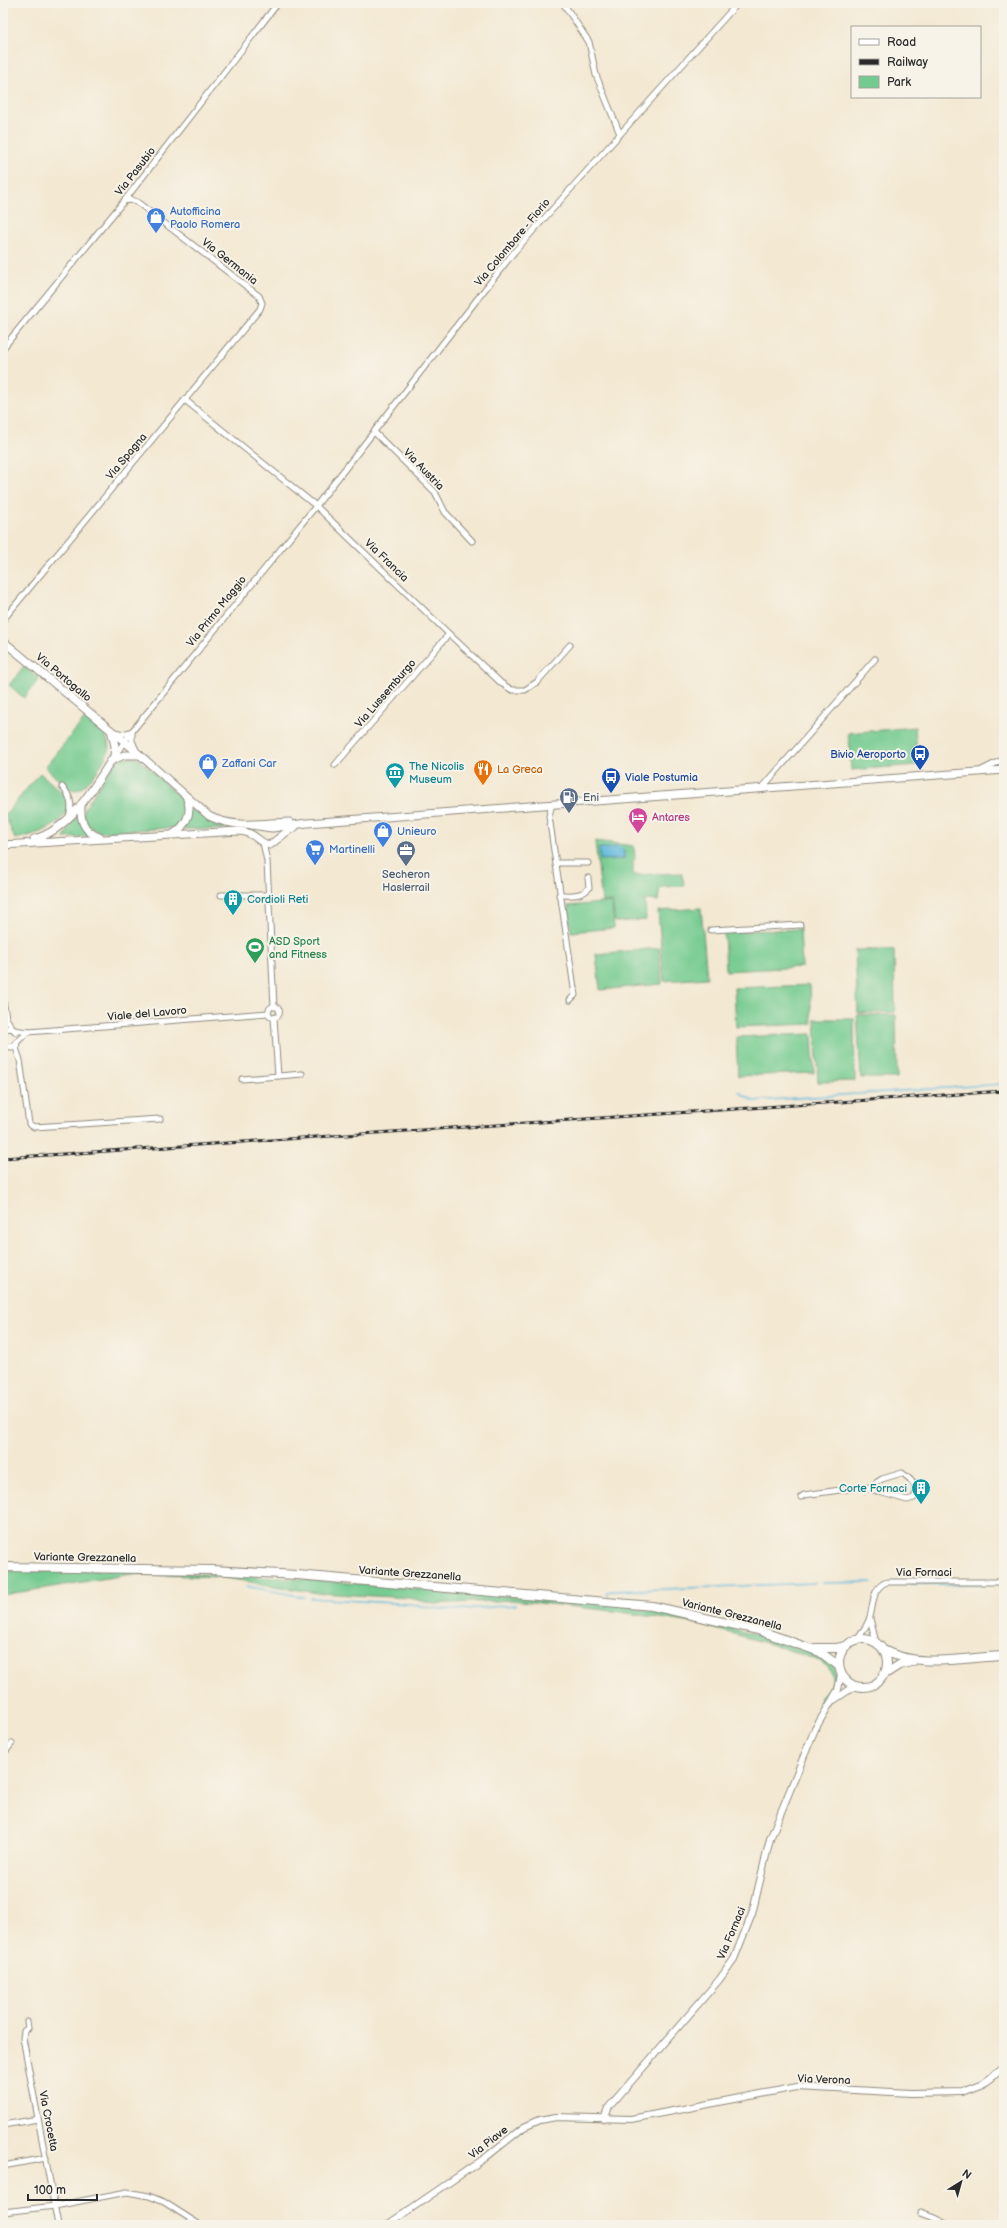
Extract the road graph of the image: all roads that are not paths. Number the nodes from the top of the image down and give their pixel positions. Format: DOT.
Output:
graph roads {
  1 [pos="278,3"];
  2 [pos="563,3"];
  3 [pos="738,3"];
  4 [pos="620,134"];
  5 [pos="124,201"];
  6 [pos="262,303"];
  7 [pos="3,348"];
  8 [pos="185,400"];
  9 [pos="374,432"];
  10 [pos="316,506"];
  11 [pos="472,541"];
  12 [pos="3,620"];
  13 [pos="450,634"];
  14 [pos="3,642"];
  15 [pos="570,644"];
  16 [pos="875,659"];
  17 [pos="110,730"];
  18 [pos="133,730"];
  19 [pos="124,741"];
  20 [pos="140,755"];
  21 [pos="112,759"];
  22 [pos="1004,760"];
  23 [pos="1004,765"];
  24 [pos="335,766"];
  25 [pos="1004,770"];
  26 [pos="978,772"];
  27 [pos="62,787"];
  28 [pos="762,788"];
  29 [pos="186,797"];
  30 [pos="81,804"];
  31 [pos="552,804"];
  32 [pos="69,819"];
  33 [pos="307,823"];
  34 [pos="251,825"];
  35 [pos="265,828"];
  36 [pos="272,828"];
  37 [pos="170,834"];
  38 [pos="102,838"];
  39 [pos="262,841"];
  40 [pos="275,842"];
  41 [pos="14,844"];
  42 [pos="3,845"];
  43 [pos="267,861"];
  44 [pos="556,863"];
  45 [pos="588,863"];
  46 [pos="588,878"];
  47 [pos="221,895"];
  48 [pos="268,895"];
  49 [pos="559,895"];
  50 [pos="800,925"];
  51 [pos="710,930"];
  52 [pos="3,999"];
  53 [pos="570,1000"];
  54 [pos="274,1007"];
  55 [pos="268,1013"];
  56 [pos="6,1018"];
  57 [pos="274,1018"];
  58 [pos="3,1028"];
  59 [pos="13,1029"];
  60 [pos="28,1032"];
  61 [pos="17,1042"];
  62 [pos="6,1047"];
  63 [pos="18,1054"];
  64 [pos="302,1074"];
  65 [pos="278,1076"];
  66 [pos="242,1079"];
  67 [pos="160,1119"];
  68 [pos="868,1488"];
  69 [pos="801,1497"];
  70 [pos="3,1567"];
  71 [pos="1004,1582"];
  72 [pos="870,1618"];
  73 [pos="858,1639"];
  74 [pos="876,1642"];
  75 [pos="846,1646"];
  76 [pos="809,1647"];
  77 [pos="883,1650"];
  78 [pos="1004,1656"];
  79 [pos="918,1660"];
  80 [pos="840,1670"];
  81 [pos="884,1674"];
  82 [pos="855,1686"];
  83 [pos="831,1702"];
  84 [pos="12,1743"];
  85 [pos="3,1755"];
  86 [pos="27,2022"];
  87 [pos="1004,2068"];
  88 [pos="38,2119"];
  89 [pos="604,2119"];
  90 [pos="615,2120"];
  91 [pos="3,2125"];
  92 [pos="46,2158"];
  93 [pos="3,2166"];
  94 [pos="55,2206"];
  95 [pos="3,2212"];
  96 [pos="921,2213"];
  97 [pos="58,2225"];
  98 [pos="200,2225"];
  99 [pos="387,2225"];
  100 [pos="953,2225"];
  1 -- 5 [label="street, Via Pasubio"];
  2 -- 4 [label="street"];
  3 -- 4 [label="street, Via Colombare - Fiorio"];
  4 -- 9 [label="street, Via Colombare - Fiorio"];
  5 -- 6 [label="street, Via Germania"];
  5 -- 7 [label="street, Via Pasubio"];
  6 -- 8 [label="street, Via Spagna"];
  8 -- 10 [label="street, Via Francia"];
  8 -- 12 [label="street, Via Spagna"];
  9 -- 10 [label="street, Via Colombare - Fiorio"];
  9 -- 11 [label="street, Via Austria"];
  10 -- 13 [label="street, Via Francia"];
  10 -- 18 [label="street, Via Primo Maggio"];
  13 -- 15 [label="street, Via Francia"];
  13 -- 24 [label="street, Via Lussemburgo"];
  14 -- 17 [label="main road, Via Portogallo"];
  16 -- 28 [label="street"];
  17 -- 18 [label="street"];
  17 -- 19 [label="main road, Via Portogallo"];
  17 -- 21 [label="main road"];
  18 -- 19 [label="street, Via Primo Maggio"];
  18 -- 20 [label="street"];
  19 -- 20 [label="main road, Via Portogallo"];
  19 -- 21 [label="street, Via Primo Maggio"];
  20 -- 21 [label="main road"];
  20 -- 29 [label="main road"];
  21 -- 30 [label="main road, Via Primo Maggio"];
  22 -- 23 [label="street"];
  22 -- 26 [label="street"];
  25 -- 26 [label="main road"];
  26 -- 28 [label="main road"];
  27 -- 32 [label="street"];
  28 -- 31 [label="main road"];
  29 -- 34 [label="main road"];
  29 -- 37 [label="main road"];
  30 -- 32 [label="main road"];
  30 -- 38 [label="main road"];
  31 -- 33 [label="main road"];
  31 -- 44 [label="street"];
  32 -- 41 [label="main road"];
  33 -- 34 [label="main road"];
  33 -- 36 [label="main road"];
  33 -- 40 [label="main road"];
  34 -- 35 [label="main road"];
  35 -- 36 [label="main road"];
  35 -- 39 [label="main road"];
  36 -- 40 [label="main road"];
  37 -- 38 [label="main road"];
  37 -- 39 [label="main road"];
  38 -- 41 [label="main road"];
  39 -- 40 [label="main road"];
  39 -- 43 [label="street"];
  40 -- 43 [label="street"];
  41 -- 42 [label="main road"];
  43 -- 48 [label="street"];
  44 -- 45 [label="street"];
  44 -- 49 [label="street"];
  46 -- 49 [label="street"];
  47 -- 48 [label="street"];
  48 -- 54 [label="street"];
  49 -- 53 [label="street"];
  50 -- 51 [label="street"];
  52 -- 56 [label="street"];
  54 -- 55 [label="street"];
  54 -- 57 [label="street"];
  55 -- 57 [label="street"];
  55 -- 60 [label="street, Viale del Lavoro"];
  56 -- 58 [label="street"];
  56 -- 59 [label="street"];
  57 -- 65 [label="street"];
  58 -- 59 [label="street, Viale del Lavoro"];
  59 -- 60 [label="street, Viale del Lavoro"];
  59 -- 61 [label="street"];
  60 -- 61 [label="street"];
  61 -- 62 [label="street"];
  61 -- 63 [label="street"];
  62 -- 63 [label="street"];
  63 -- 67 [label="street"];
  64 -- 65 [label="street"];
  65 -- 66 [label="street"];
  68 -- 68 [label="street"];
  68 -- 69 [label="street"];
  70 -- 76 [label="main road, Variante Grezzanella"];
  71 -- 72 [label="street, Via Fornaci"];
  72 -- 73 [label="street, Via Fornaci"];
  72 -- 74 [label="street, Via Fornaci"];
  73 -- 74 [label="main road"];
  73 -- 75 [label="main road, Variante Grezzanella"];
  74 -- 77 [label="main road"];
  75 -- 76 [label="main road, Variante Grezzanella"];
  75 -- 80 [label="main road"];
  76 -- 80 [label="main road, Variante Grezzanella"];
  77 -- 79 [label="main road"];
  77 -- 81 [label="main road"];
  78 -- 79 [label="main road"];
  79 -- 81 [label="main road"];
  80 -- 82 [label="main road, Variante Grezzanella"];
  80 -- 83 [label="street, Via Fornaci"];
  81 -- 82 [label="main road"];
  82 -- 83 [label="street"];
  83 -- 89 [label="street, Via Fornaci"];
  84 -- 85 [label="street"];
  86 -- 88 [label="street, Via Crocetta"];
  87 -- 90 [label="street, Via Verona"];
  88 -- 91 [label="street"];
  88 -- 92 [label="street, Via Crocetta"];
  89 -- 90 [label="street, Via Piave"];
  89 -- 99 [label="street, Via Piave"];
  92 -- 93 [label="street"];
  92 -- 94 [label="street, Via Crocetta"];
  94 -- 95 [label="street"];
  94 -- 97 [label="street, Via Crocetta"];
  94 -- 98 [label="street"];
  96 -- 100 [label="street"];
}
